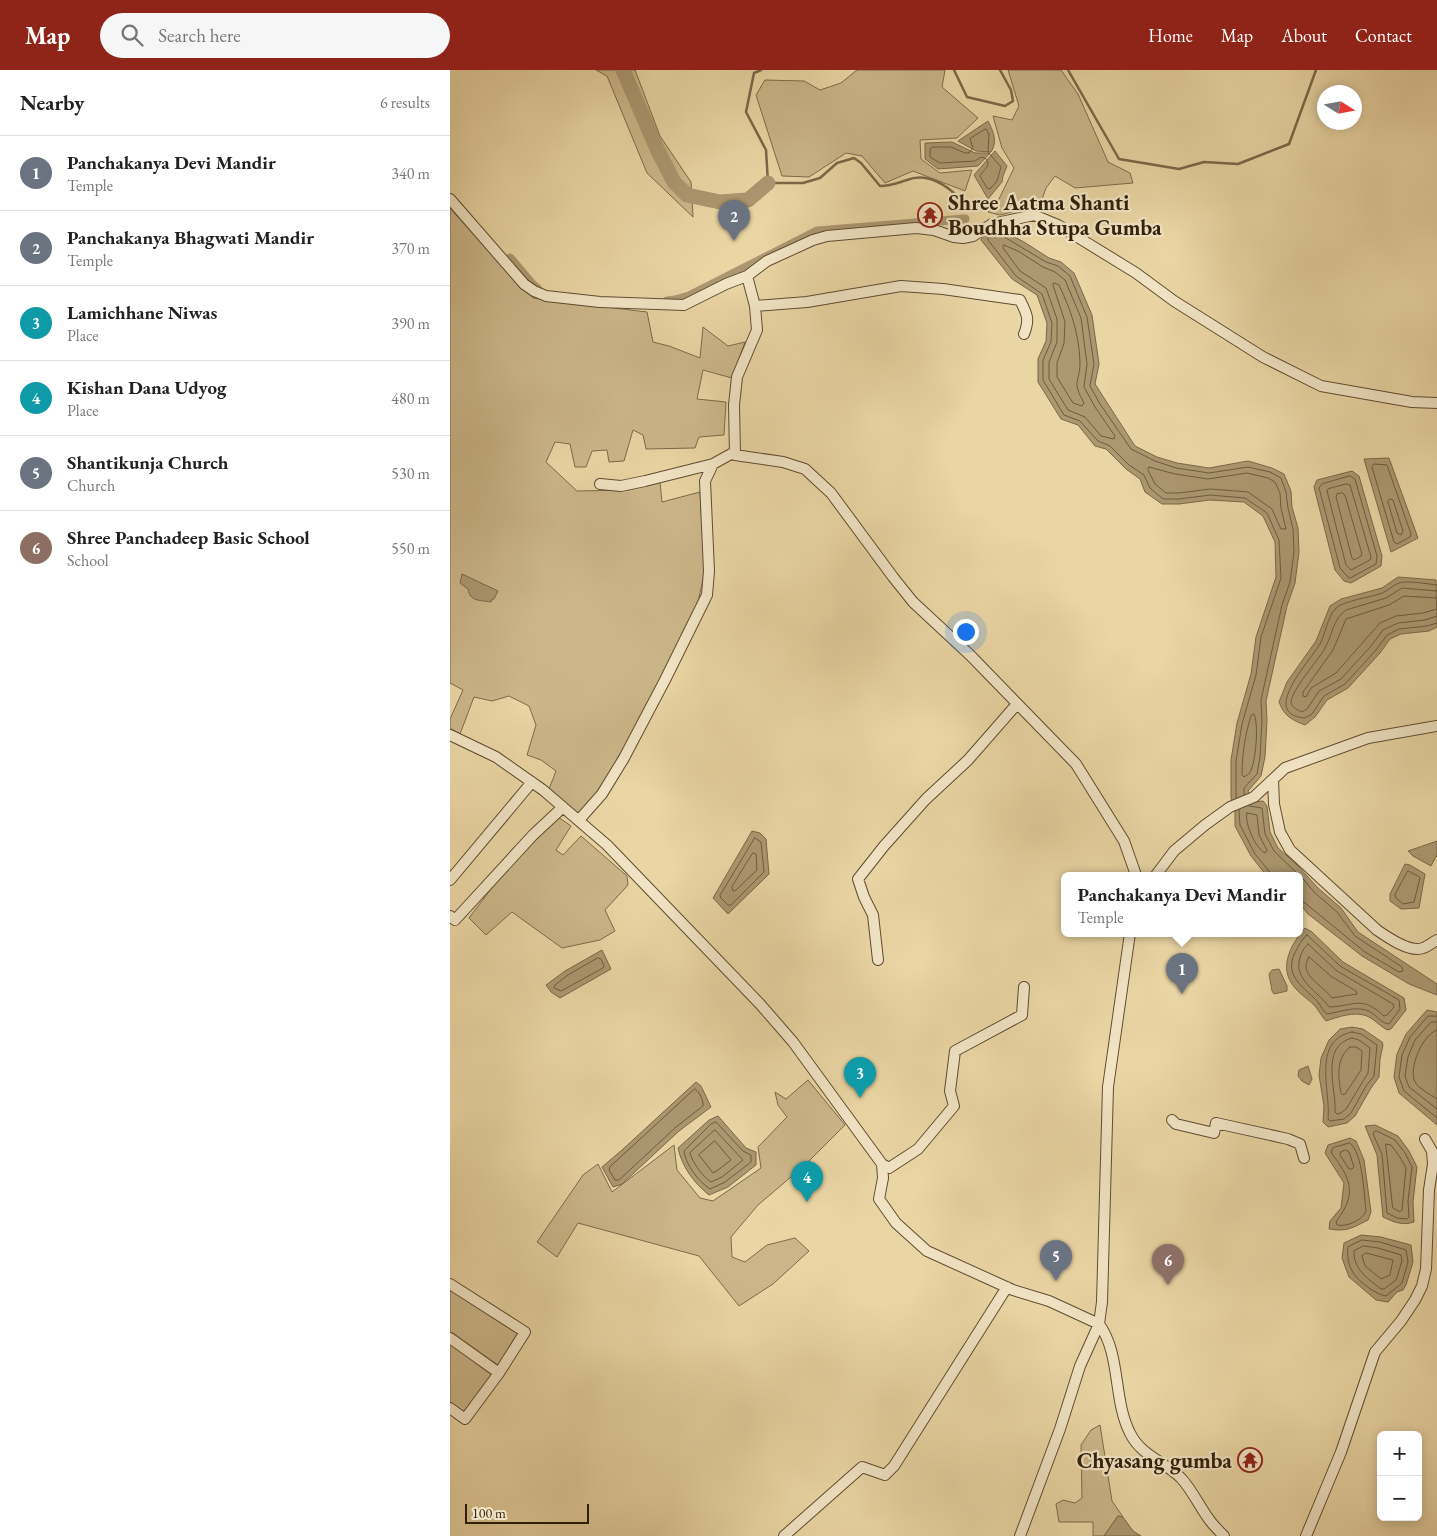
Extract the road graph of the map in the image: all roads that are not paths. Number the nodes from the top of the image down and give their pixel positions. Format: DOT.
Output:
graph roads {
  1 [pos="450,200"];
  2 [pos="747,276"];
  3 [pos="755,306"];
  4 [pos="1024,334"];
  5 [pos="1437,402"];
  6 [pos="735,455"];
  7 [pos="713,464"];
  8 [pos="600,484"];
  9 [pos="1017,704"];
  10 [pos="1437,726"];
  11 [pos="450,735"];
  12 [pos="1273,780"];
  13 [pos="532,782"];
  14 [pos="563,807"];
  15 [pos="579,820"];
  16 [pos="1135,872"];
  17 [pos="1158,872"];
  18 [pos="450,880"];
  19 [pos="450,916"];
  20 [pos="1129,937"];
  21 [pos="1437,940"];
  22 [pos="878,960"];
  23 [pos="1024,987"];
  24 [pos="1172,1120"];
  25 [pos="1425,1140"];
  26 [pos="1304,1158"];
  27 [pos="882,1164"];
  28 [pos="1434,1171"];
  29 [pos="451,1285"];
  30 [pos="1007,1287"];
  31 [pos="1099,1324"];
  32 [pos="450,1338"];
  33 [pos="499,1373"];
  34 [pos="450,1408"];
  35 [pos="784,1536"];
  36 [pos="1020,1536"];
  37 [pos="1224,1536"];
  38 [pos="1306,1536"];
  1 -- 2 [label="street"];
  2 -- 3 [label="street"];
  2 -- 5 [label="street"];
  3 -- 4 [label="street"];
  3 -- 6 [label="street"];
  6 -- 7 [label="street"];
  6 -- 9 [label="street"];
  7 -- 8 [label="street"];
  7 -- 15 [label="street"];
  9 -- 16 [label="street"];
  9 -- 22 [label="street"];
  10 -- 12 [label="street"];
  11 -- 13 [label="street"];
  12 -- 17 [label="street"];
  12 -- 21 [label="street"];
  13 -- 14 [label="street"];
  13 -- 18 [label="street"];
  14 -- 15 [label="street"];
  14 -- 19 [label="street"];
  15 -- 27 [label="street"];
  20 -- 31 [label="street"];
  23 -- 27 [label="street"];
  24 -- 26 [label="street"];
  25 -- 28 [label="street"];
  27 -- 30 [label="street"];
  28 -- 38 [label="street"];
  29 -- 33 [label="street"];
  30 -- 31 [label="street"];
  30 -- 35 [label="street"];
  31 -- 36 [label="street"];
  31 -- 37 [label="street"];
  32 -- 33 [label="street"];
  33 -- 34 [label="street"];
}
